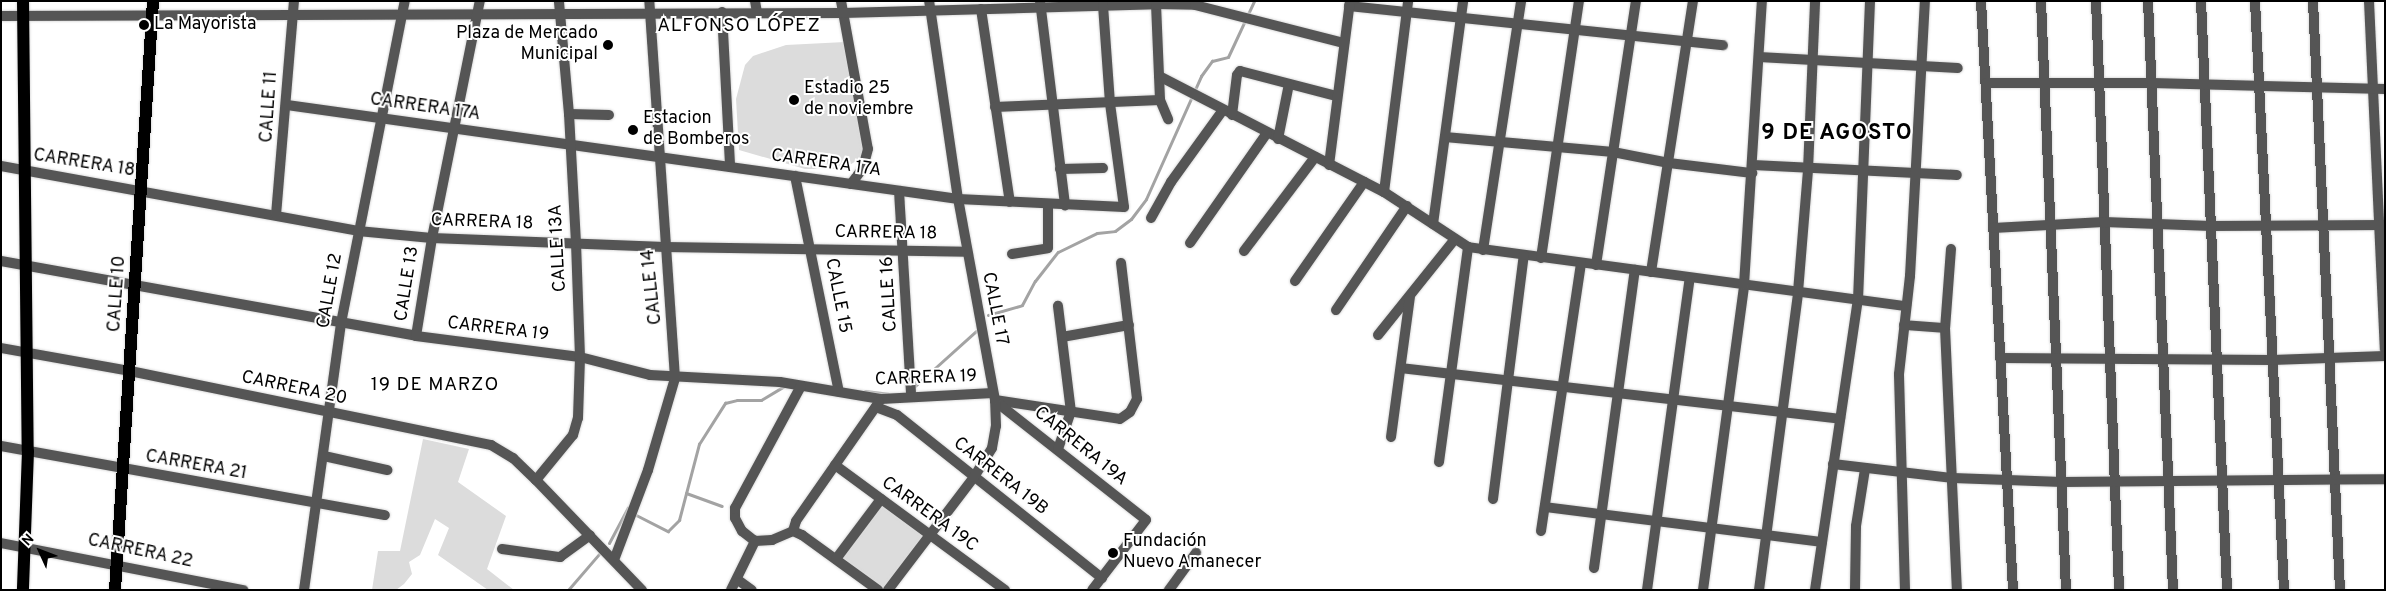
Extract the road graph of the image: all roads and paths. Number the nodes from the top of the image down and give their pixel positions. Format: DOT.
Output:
graph roads {
  1 [pos="23,1"];
  2 [pos="153,1"];
  3 [pos="294,1"];
  4 [pos="405,1"];
  5 [pos="480,1"];
  6 [pos="755,1"];
  7 [pos="841,1"];
  8 [pos="1463,1"];
  9 [pos="1521,1"];
  10 [pos="1579,1"];
  11 [pos="1636,1"];
  12 [pos="1693,1"];
  13 [pos="1762,1"];
  14 [pos="1815,1"];
  15 [pos="1870,1"];
  16 [pos="1925,1"];
  17 [pos="1981,1"];
  18 [pos="2042,1"];
  19 [pos="2096,1"];
  20 [pos="2148,1"];
  21 [pos="2201,1"];
  22 [pos="2255,1"];
  23 [pos="2313,1"];
  24 [pos="2370,1"];
  25 [pos="1195,3"];
  26 [pos="1041,4"];
  27 [pos="1156,4"];
  28 [pos="1349,4"];
  29 [pos="996,5"];
  30 [pos="1103,5"];
  31 [pos="930,6"];
  32 [pos="1407,6"];
  33 [pos="560,7"];
  34 [pos="649,7"];
  35 [pos="981,9"];
  36 [pos="478,12"];
  37 [pos="722,12"];
  38 [pos="757,12"];
  39 [pos="402,13"];
  40 [pos="843,14"];
  41 [pos="292,15"];
  42 [pos="1,16"];
  43 [pos="23,16"];
  44 [pos="151,17"];
  45 [pos="1461,18"];
  46 [pos="1517,24"];
  47 [pos="1575,30"];
  48 [pos="1631,36"];
  49 [pos="1688,42"];
  50 [pos="1344,43"];
  51 [pos="1723,46"];
  52 [pos="1759,57"];
  53 [pos="1812,60"];
  54 [pos="1866,63"];
  55 [pos="1921,66"];
  56 [pos="1958,68"];
  57 [pos="1159,76"];
  58 [pos="2045,82"];
  59 [pos="1986,83"];
  60 [pos="2100,83"];
  61 [pos="2152,83"];
  62 [pos="1288,84"];
  63 [pos="2204,84"];
  64 [pos="2260,87"];
  65 [pos="2317,89"];
  66 [pos="2385,89"];
  67 [pos="2374,90"];
  68 [pos="1337,96"];
  69 [pos="1160,100"];
  70 [pos="1110,103"];
  71 [pos="287,105"];
  72 [pos="995,107"];
  73 [pos="1053,107"];
  74 [pos="1227,112"];
  75 [pos="570,114"];
  76 [pos="609,115"];
  77 [pos="381,119"];
  78 [pos="1168,119"];
  79 [pos="454,128"];
  80 [pos="1267,133"];
  81 [pos="1445,137"];
  82 [pos="1278,138"];
  83 [pos="1502,141"];
  84 [pos="571,144"];
  85 [pos="1555,147"];
  86 [pos="1613,152"];
  87 [pos="1315,157"];
  88 [pos="659,158"];
  89 [pos="1669,163"];
  90 [pos="1329,165"];
  91 [pos="1,166"];
  92 [pos="730,168"];
  93 [pos="1060,168"];
  94 [pos="1103,168"];
  95 [pos="1752,169"];
  96 [pos="23,170"];
  97 [pos="1808,170"];
  98 [pos="1863,172"];
  99 [pos="1916,175"];
  100 [pos="1957,175"];
  101 [pos="795,176"];
  102 [pos="1364,182"];
  103 [pos="851,184"];
  104 [pos="143,190"];
  105 [pos="899,192"];
  106 [pos="1384,192"];
  107 [pos="958,199"];
  108 [pos="1010,202"];
  109 [pos="1048,204"];
  110 [pos="1065,205"];
  111 [pos="1406,206"];
  112 [pos="276,215"];
  113 [pos="1151,218"];
  114 [pos="2104,222"];
  115 [pos="1433,224"];
  116 [pos="2050,224"];
  117 [pos="2156,225"];
  118 [pos="2381,225"];
  119 [pos="2212,226"];
  120 [pos="2323,226"];
  121 [pos="2267,227"];
  122 [pos="1993,228"];
  123 [pos="358,231"];
  124 [pos="432,238"];
  125 [pos="1454,240"];
  126 [pos="576,243"];
  127 [pos="1190,243"];
  128 [pos="665,247"];
  129 [pos="1468,247"];
  130 [pos="811,249"];
  131 [pos="1951,249"];
  132 [pos="1483,250"];
  133 [pos="904,251"];
  134 [pos="1244,251"];
  135 [pos="967,252"];
  136 [pos="1012,254"];
  137 [pos="1524,255"];
  138 [pos="1541,258"];
  139 [pos="1,260"];
  140 [pos="1122,263"];
  141 [pos="1581,263"];
  142 [pos="26,265"];
  143 [pos="1596,265"];
  144 [pos="1635,270"];
  145 [pos="1651,272"];
  146 [pos="1690,278"];
  147 [pos="1295,281"];
  148 [pos="1744,285"];
  149 [pos="135,286"];
  150 [pos="1798,292"];
  151 [pos="1410,297"];
  152 [pos="1858,300"];
  153 [pos="1058,306"];
  154 [pos="1906,306"];
  155 [pos="1336,310"];
  156 [pos="342,323"];
  157 [pos="1129,325"];
  158 [pos="1904,325"];
  159 [pos="1945,328"];
  160 [pos="1378,335"];
  161 [pos="416,336"];
  162 [pos="1062,337"];
  163 [pos="1,348"];
  164 [pos="2385,350"];
  165 [pos="27,353"];
  166 [pos="2385,356"];
  167 [pos="2058,357"];
  168 [pos="580,358"];
  169 [pos="2000,358"];
  170 [pos="2163,358"];
  171 [pos="2328,358"];
  172 [pos="2111,359"];
  173 [pos="2219,360"];
  174 [pos="2272,360"];
  175 [pos="1401,368"];
  176 [pos="130,371"];
  177 [pos="1451,373"];
  178 [pos="675,378"];
  179 [pos="1508,379"];
  180 [pos="801,386"];
  181 [pos="1563,386"];
  182 [pos="839,392"];
  183 [pos="1616,393"];
  184 [pos="911,396"];
  185 [pos="994,396"];
  186 [pos="1673,400"];
  187 [pos="879,403"];
  188 [pos="1730,406"];
  189 [pos="1071,412"];
  190 [pos="328,413"];
  191 [pos="1784,413"];
  192 [pos="1840,419"];
  193 [pos="1391,436"];
  194 [pos="1,446"];
  195 [pos="1058,449"];
  196 [pos="28,451"];
  197 [pos="324,456"];
  198 [pos="1439,462"];
  199 [pos="1833,464"];
  200 [pos="835,465"];
  201 [pos="123,469"];
  202 [pos="1865,469"];
  203 [pos="387,470"];
  204 [pos="1900,472"];
  205 [pos="974,477"];
  206 [pos="1953,478"];
  207 [pos="2385,479"];
  208 [pos="536,480"];
  209 [pos="2007,480"];
  210 [pos="2335,480"];
  211 [pos="2278,481"];
  212 [pos="2062,482"];
  213 [pos="2115,482"];
  214 [pos="2169,482"];
  215 [pos="2223,482"];
  216 [pos="1493,499"];
  217 [pos="881,500"];
  218 [pos="316,504"];
  219 [pos="1545,506"];
  220 [pos="1601,514"];
  221 [pos="385,515"];
  222 [pos="1656,521"];
  223 [pos="1712,528"];
  224 [pos="792,531"];
  225 [pos="1541,531"];
  226 [pos="590,535"];
  227 [pos="1766,535"];
  228 [pos="931,537"];
  229 [pos="756,541"];
  230 [pos="1822,542"];
  231 [pos="1,543"];
  232 [pos="27,546"];
  233 [pos="502,549"];
  234 [pos="1196,553"];
  235 [pos="836,559"];
  236 [pos="614,560"];
  237 [pos="117,563"];
  238 [pos="1594,568"];
  239 [pos="1102,578"];
  240 [pos="738,580"];
  241 [pos="23,590"];
  242 [pos="115,590"];
  243 [pos="243,590"];
  244 [pos="304,590"];
  245 [pos="642,590"];
  246 [pos="731,590"];
  247 [pos="752,590"];
  248 [pos="878,590"];
  249 [pos="888,590"];
  250 [pos="1004,590"];
  251 [pos="1092,590"];
  252 [pos="1169,590"];
  253 [pos="1647,590"];
  254 [pos="1703,590"];
  255 [pos="1759,590"];
  256 [pos="1815,590"];
  257 [pos="1855,590"];
  258 [pos="1905,590"];
  259 [pos="1957,590"];
  260 [pos="2013,590"];
  261 [pos="2066,590"];
  262 [pos="2119,590"];
  263 [pos="2173,590"];
  264 [pos="2227,590"];
  265 [pos="2284,590"];
  266 [pos="2340,590"];
  1 -- 43 [label="main road"];
  2 -- 44 [label="main road, CALLE 10"];
  3 -- 41 [label="street, CALLE 11"];
  4 -- 39 [label="street, CALLE 12"];
  5 -- 36 [label="street, CALLE 13"];
  6 -- 38 [label="street"];
  7 -- 40 [label="street"];
  8 -- 45 [label="street"];
  9 -- 46 [label="street"];
  10 -- 47 [label="street"];
  11 -- 48 [label="street"];
  12 -- 49 [label="street"];
  13 -- 52 [label="street"];
  14 -- 53 [label="street"];
  15 -- 54 [label="street"];
  16 -- 55 [label="street"];
  17 -- 59 [label="street"];
  18 -- 58 [label="street"];
  19 -- 60 [label="street"];
  20 -- 61 [label="street"];
  21 -- 63 [label="street"];
  22 -- 64 [label="street"];
  23 -- 65 [label="street"];
  24 -- 67 [label="street"];
  25 -- 27 [label="street"];
  25 -- 50 [label="street"];
  26 -- 29 [label="street"];
  26 -- 30 [label="street"];
  26 -- 73 [label="street"];
  27 -- 30 [label="street"];
  27 -- 57 [label="street"];
  28 -- 32 [label="street"];
  28 -- 50 [label="street"];
  29 -- 35 [label="street"];
  30 -- 70 [label="street"];
  31 -- 35 [label="street"];
  31 -- 40 [label="street"];
  31 -- 107 [label="street, CALLE 17"];
  32 -- 45 [label="street"];
  32 -- 106 [label="street"];
  33 -- 34 [label="street"];
  33 -- 36 [label="street"];
  33 -- 75 [label="street, CALLE 13A"];
  34 -- 37 [label="street"];
  34 -- 88 [label="street, CALLE 14"];
  35 -- 72 [label="street"];
  36 -- 39 [label="street"];
  36 -- 79 [label="street, CALLE 13"];
  37 -- 38 [label="street"];
  37 -- 92 [label="street"];
  38 -- 40 [label="street"];
  39 -- 41 [label="street"];
  39 -- 77 [label="street, CALLE 12"];
  40 -- 103 [label="street"];
  41 -- 44 [label="street"];
  41 -- 71 [label="street, CALLE 11"];
  42 -- 43 [label="street"];
  43 -- 44 [label="street"];
  43 -- 96 [label="main road"];
  44 -- 104 [label="main road, CALLE 10"];
  45 -- 46 [label="street"];
  45 -- 81 [label="street"];
  46 -- 47 [label="street"];
  46 -- 83 [label="street"];
  47 -- 48 [label="street"];
  47 -- 85 [label="street"];
  48 -- 49 [label="street"];
  48 -- 86 [label="street"];
  49 -- 51 [label="street"];
  49 -- 89 [label="street"];
  50 -- 68 [label="street"];
  52 -- 53 [label="street"];
  52 -- 95 [label="street"];
  53 -- 54 [label="street"];
  53 -- 97 [label="street"];
  54 -- 55 [label="street"];
  54 -- 98 [label="street"];
  55 -- 56 [label="street"];
  55 -- 99 [label="street"];
  57 -- 69 [label="street"];
  57 -- 74 [label="street"];
  58 -- 59 [label="street"];
  58 -- 60 [label="street"];
  58 -- 116 [label="street"];
  59 -- 122 [label="street"];
  60 -- 61 [label="street"];
  60 -- 114 [label="street"];
  61 -- 63 [label="street"];
  61 -- 117 [label="street"];
  62 -- 68 [label="street"];
  62 -- 74 [label="street"];
  62 -- 82 [label="street"];
  63 -- 64 [label="street"];
  63 -- 119 [label="street"];
  64 -- 65 [label="street"];
  64 -- 121 [label="street"];
  65 -- 67 [label="street"];
  65 -- 120 [label="street"];
  66 -- 67 [label="street"];
  67 -- 118 [label="street"];
  68 -- 90 [label="street"];
  69 -- 70 [label="street"];
  69 -- 78 [label="street"];
  70 -- 73 [label="street"];
  70 -- 110 [label="street, CARRERA 17A"];
  71 -- 77 [label="street, CARRERA 17A"];
  71 -- 112 [label="street, CALLE 11"];
  72 -- 73 [label="street"];
  72 -- 108 [label="street"];
  73 -- 93 [label="street"];
  74 -- 80 [label="street"];
  74 -- 113 [label="street"];
  75 -- 76 [label="street"];
  75 -- 84 [label="street, CALLE 13A"];
  77 -- 79 [label="street, CARRERA 17A"];
  77 -- 123 [label="street, CALLE 12"];
  79 -- 84 [label="street, CARRERA 17A"];
  79 -- 124 [label="street, CALLE 13"];
  80 -- 82 [label="street"];
  80 -- 127 [label="street"];
  81 -- 83 [label="street"];
  81 -- 115 [label="street"];
  82 -- 87 [label="street"];
  83 -- 85 [label="street"];
  83 -- 132 [label="street"];
  84 -- 88 [label="street, CARRERA 17A"];
  84 -- 126 [label="street, CALLE 13A"];
  85 -- 86 [label="street"];
  85 -- 138 [label="street"];
  86 -- 89 [label="street"];
  86 -- 143 [label="street"];
  87 -- 90 [label="street"];
  87 -- 134 [label="street"];
  88 -- 92 [label="street, CARRERA 17A"];
  88 -- 128 [label="street, CALLE 14"];
  89 -- 95 [label="street"];
  89 -- 145 [label="street"];
  90 -- 102 [label="street"];
  91 -- 96 [label="street, CARRERA 18"];
  92 -- 101 [label="street, CARRERA 17A"];
  93 -- 94 [label="street"];
  93 -- 110 [label="street"];
  95 -- 97 [label="street"];
  95 -- 148 [label="street"];
  96 -- 104 [label="street, CARRERA 18"];
  96 -- 142 [label="main road"];
  97 -- 98 [label="street"];
  97 -- 150 [label="street"];
  98 -- 99 [label="street"];
  98 -- 152 [label="street"];
  99 -- 100 [label="street"];
  99 -- 154 [label="street"];
  101 -- 103 [label="street, CARRERA 17A"];
  101 -- 130 [label="street, CALLE 15"];
  102 -- 106 [label="street"];
  102 -- 147 [label="street"];
  103 -- 105 [label="street, CARRERA 17A"];
  104 -- 112 [label="street, CARRERA 18"];
  104 -- 149 [label="main road, CALLE 10"];
  105 -- 107 [label="street, CARRERA 17A"];
  105 -- 133 [label="street, CALLE 16"];
  106 -- 111 [label="street"];
  107 -- 108 [label="street, CARRERA 17A"];
  107 -- 135 [label="street, CALLE 17"];
  108 -- 109 [label="street, CARRERA 17A"];
  109 -- 110 [label="street, CARRERA 17A"];
  109 -- 136 [label="street"];
  111 -- 115 [label="street"];
  111 -- 155 [label="street"];
  112 -- 123 [label="street, CARRERA 18"];
  114 -- 116 [label="street"];
  114 -- 117 [label="street"];
  114 -- 172 [label="street"];
  115 -- 125 [label="street"];
  116 -- 122 [label="street"];
  116 -- 167 [label="street"];
  117 -- 119 [label="street"];
  117 -- 170 [label="street"];
  118 -- 120 [label="street"];
  118 -- 164 [label="street"];
  119 -- 121 [label="street"];
  119 -- 173 [label="street"];
  120 -- 121 [label="street"];
  120 -- 171 [label="street"];
  121 -- 174 [label="street"];
  122 -- 169 [label="street"];
  123 -- 124 [label="street, CARRERA 18"];
  123 -- 156 [label="street, CALLE 12"];
  124 -- 126 [label="street, CARRERA 18"];
  124 -- 161 [label="street, CALLE 13"];
  125 -- 129 [label="street"];
  125 -- 151 [label="street"];
  126 -- 128 [label="street, CARRERA 18"];
  126 -- 168 [label="street, CALLE 13A"];
  128 -- 130 [label="street, CARRERA 18"];
  128 -- 178 [label="street, CALLE 14"];
  129 -- 132 [label="street"];
  129 -- 177 [label="street"];
  130 -- 133 [label="street, CARRERA 18"];
  130 -- 182 [label="street, CALLE 15"];
  131 -- 159 [label="street"];
  132 -- 137 [label="street"];
  133 -- 135 [label="street, CARRERA 18"];
  133 -- 184 [label="street, CALLE 16"];
  135 -- 185 [label="street, CALLE 17"];
  137 -- 138 [label="street"];
  137 -- 179 [label="street"];
  138 -- 141 [label="street"];
  139 -- 142 [label="street, CARRERA 19"];
  140 -- 157 [label="street"];
  141 -- 143 [label="street"];
  141 -- 181 [label="street"];
  142 -- 149 [label="street, CARRERA 19"];
  142 -- 165 [label="main road"];
  143 -- 144 [label="street"];
  144 -- 145 [label="street"];
  144 -- 183 [label="street"];
  145 -- 146 [label="street"];
  146 -- 148 [label="street"];
  146 -- 186 [label="street"];
  148 -- 150 [label="street"];
  148 -- 188 [label="street"];
  149 -- 156 [label="street, CARRERA 19"];
  149 -- 176 [label="main road, CALLE 10"];
  150 -- 152 [label="street"];
  150 -- 191 [label="street"];
  151 -- 160 [label="street"];
  151 -- 175 [label="street"];
  152 -- 154 [label="street"];
  152 -- 192 [label="street"];
  153 -- 162 [label="street"];
  154 -- 158 [label="street"];
  156 -- 161 [label="street, CARRERA 19"];
  156 -- 190 [label="street, CALLE 12"];
  157 -- 162 [label="street"];
  157 -- 189 [label="street, CARRERA 19"];
  158 -- 159 [label="street"];
  158 -- 204 [label="street"];
  159 -- 206 [label="street"];
  161 -- 168 [label="street, CARRERA 19"];
  162 -- 189 [label="street"];
  163 -- 165 [label="street, CARRERA 20"];
  165 -- 176 [label="street, CARRERA 20"];
  165 -- 196 [label="main road"];
  166 -- 171 [label="street"];
  167 -- 169 [label="street"];
  167 -- 172 [label="street"];
  167 -- 212 [label="street"];
  168 -- 178 [label="street, CARRERA 19"];
  168 -- 208 [label="street, CALLE 13A"];
  169 -- 209 [label="street"];
  170 -- 172 [label="street"];
  170 -- 173 [label="street"];
  170 -- 214 [label="street"];
  171 -- 174 [label="street"];
  171 -- 210 [label="street"];
  172 -- 213 [label="street"];
  173 -- 174 [label="street"];
  173 -- 215 [label="street"];
  174 -- 211 [label="street"];
  175 -- 177 [label="street"];
  175 -- 193 [label="street"];
  176 -- 190 [label="street, CARRERA 20"];
  176 -- 201 [label="main road, CALLE 10"];
  177 -- 179 [label="street"];
  177 -- 198 [label="street"];
  178 -- 180 [label="street, CARRERA 19"];
  178 -- 236 [label="street, CALLE 14"];
  179 -- 181 [label="street"];
  179 -- 216 [label="street"];
  180 -- 182 [label="street, CARRERA 19"];
  180 -- 229 [label="street"];
  181 -- 183 [label="street"];
  181 -- 219 [label="street"];
  182 -- 187 [label="street, CARRERA 19"];
  183 -- 186 [label="street"];
  183 -- 220 [label="street"];
  184 -- 185 [label="street, CARRERA 19"];
  184 -- 187 [label="street, CARRERA 19"];
  185 -- 189 [label="street, CARRERA 19"];
  185 -- 195 [label="street, CARRERA 19A"];
  185 -- 205 [label="street, CALLE 17"];
  186 -- 188 [label="street"];
  186 -- 222 [label="street"];
  187 -- 200 [label="street"];
  187 -- 205 [label="street, CARRERA 19B"];
  188 -- 191 [label="street"];
  188 -- 223 [label="street"];
  189 -- 195 [label="street"];
  190 -- 197 [label="street, CALLE 12"];
  190 -- 208 [label="street, CARRERA 20"];
  191 -- 192 [label="street"];
  191 -- 227 [label="street"];
  192 -- 199 [label="street"];
  194 -- 196 [label="street, CARRERA 21"];
  195 -- 239 [label="street, CARRERA 19A"];
  196 -- 201 [label="street, CARRERA 21"];
  196 -- 232 [label="main road"];
  197 -- 203 [label="street"];
  197 -- 218 [label="street, CALLE 12"];
  199 -- 202 [label="street"];
  199 -- 230 [label="street"];
  200 -- 217 [label="street, CARRERA 19C"];
  200 -- 224 [label="street"];
  201 -- 218 [label="street, CARRERA 21"];
  201 -- 237 [label="main road, CALLE 10"];
  202 -- 204 [label="street"];
  202 -- 257 [label="street"];
  204 -- 206 [label="street"];
  204 -- 258 [label="street"];
  205 -- 228 [label="street, CALLE 17"];
  205 -- 239 [label="street, CARRERA 19B"];
  206 -- 209 [label="street"];
  206 -- 259 [label="street"];
  207 -- 210 [label="street"];
  208 -- 226 [label="street, CARRERA 20"];
  209 -- 212 [label="street"];
  209 -- 260 [label="street"];
  210 -- 211 [label="street"];
  210 -- 266 [label="street"];
  211 -- 215 [label="street"];
  211 -- 265 [label="street"];
  212 -- 213 [label="street"];
  212 -- 261 [label="street"];
  213 -- 214 [label="street"];
  213 -- 262 [label="street"];
  214 -- 215 [label="street"];
  214 -- 263 [label="street"];
  215 -- 264 [label="street"];
  217 -- 228 [label="street, CARRERA 19C"];
  217 -- 235 [label="street"];
  218 -- 221 [label="street, CARRERA 21"];
  218 -- 244 [label="street, CALLE 12"];
  219 -- 220 [label="street"];
  219 -- 225 [label="street"];
  220 -- 222 [label="street"];
  220 -- 238 [label="street"];
  222 -- 223 [label="street"];
  222 -- 253 [label="street"];
  223 -- 227 [label="street"];
  223 -- 254 [label="street"];
  224 -- 229 [label="street"];
  224 -- 235 [label="street"];
  226 -- 233 [label="street"];
  226 -- 236 [label="street, CARRERA 20"];
  227 -- 230 [label="street"];
  227 -- 255 [label="street"];
  228 -- 249 [label="street, CALLE 17"];
  228 -- 250 [label="street, CARRERA 19C"];
  229 -- 240 [label="street"];
  230 -- 256 [label="street"];
  231 -- 232 [label="street, CARRERA 22"];
  232 -- 237 [label="street, CARRERA 22"];
  232 -- 241 [label="main road"];
  234 -- 252 [label="street"];
  235 -- 248 [label="street"];
  236 -- 245 [label="street, CARRERA 20"];
  237 -- 242 [label="main road, CALLE 10"];
  237 -- 243 [label="street, CARRERA 22"];
  239 -- 251 [label="street"];
  240 -- 246 [label="street"];
  240 -- 247 [label="street"];
}
